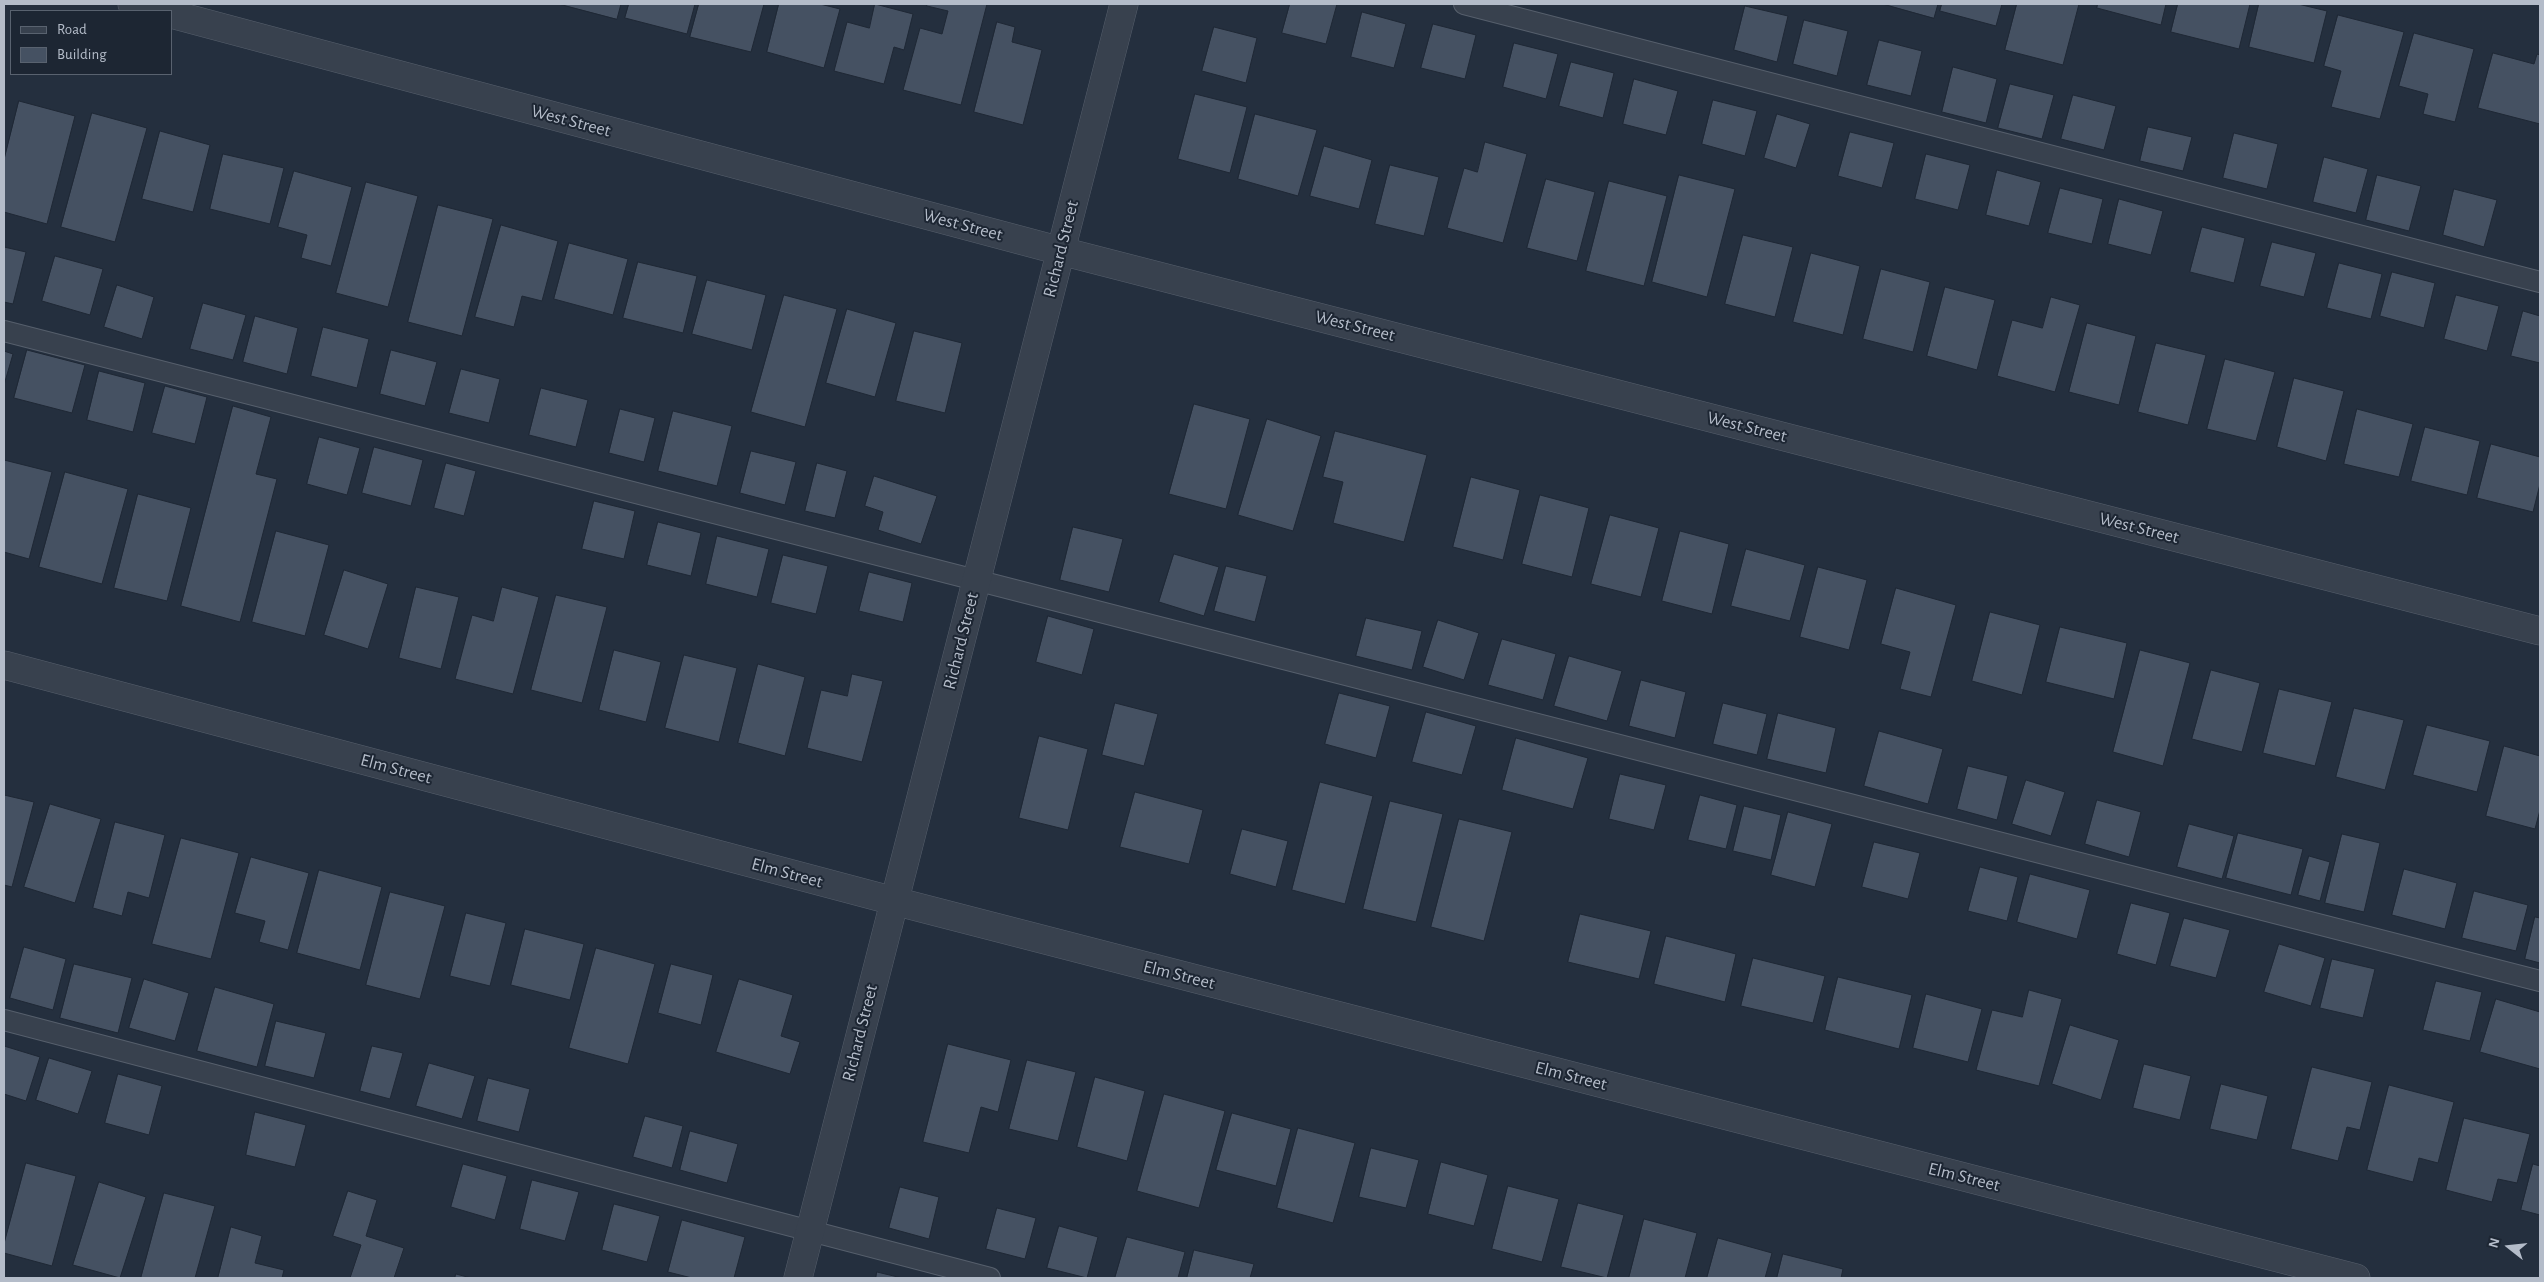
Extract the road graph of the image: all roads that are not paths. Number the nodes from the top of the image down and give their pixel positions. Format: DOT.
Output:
graph roads {
  1 [pos="132,4"];
  2 [pos="1124,4"];
  3 [pos="1464,4"];
  4 [pos="156,10"];
  5 [pos="172,14"];
  6 [pos="1061,251"];
  7 [pos="2540,282"];
  8 [pos="4,331"];
  9 [pos="976,580"];
  10 [pos="2540,632"];
  11 [pos="4,665"];
  12 [pos="894,901"];
  13 [pos="2540,981"];
  14 [pos="4,1020"];
  15 [pos="810,1231"];
  16 [pos="798,1278"];
  17 [pos="990,1278"];
  18 [pos="2356,1278"];
  1 -- 4 [label="street"];
  2 -- 6 [label="street, Richard Street"];
  3 -- 7 [label="lane"];
  5 -- 6 [label="street, West Street"];
  6 -- 9 [label="street, Richard Street"];
  6 -- 10 [label="street, West Street"];
  8 -- 9 [label="lane"];
  9 -- 12 [label="street, Richard Street"];
  9 -- 13 [label="lane"];
  11 -- 12 [label="street, Elm Street"];
  12 -- 15 [label="street, Richard Street"];
  12 -- 18 [label="street, Elm Street"];
  14 -- 15 [label="lane"];
  15 -- 16 [label="street, Richard Street"];
  15 -- 17 [label="lane"];
}
